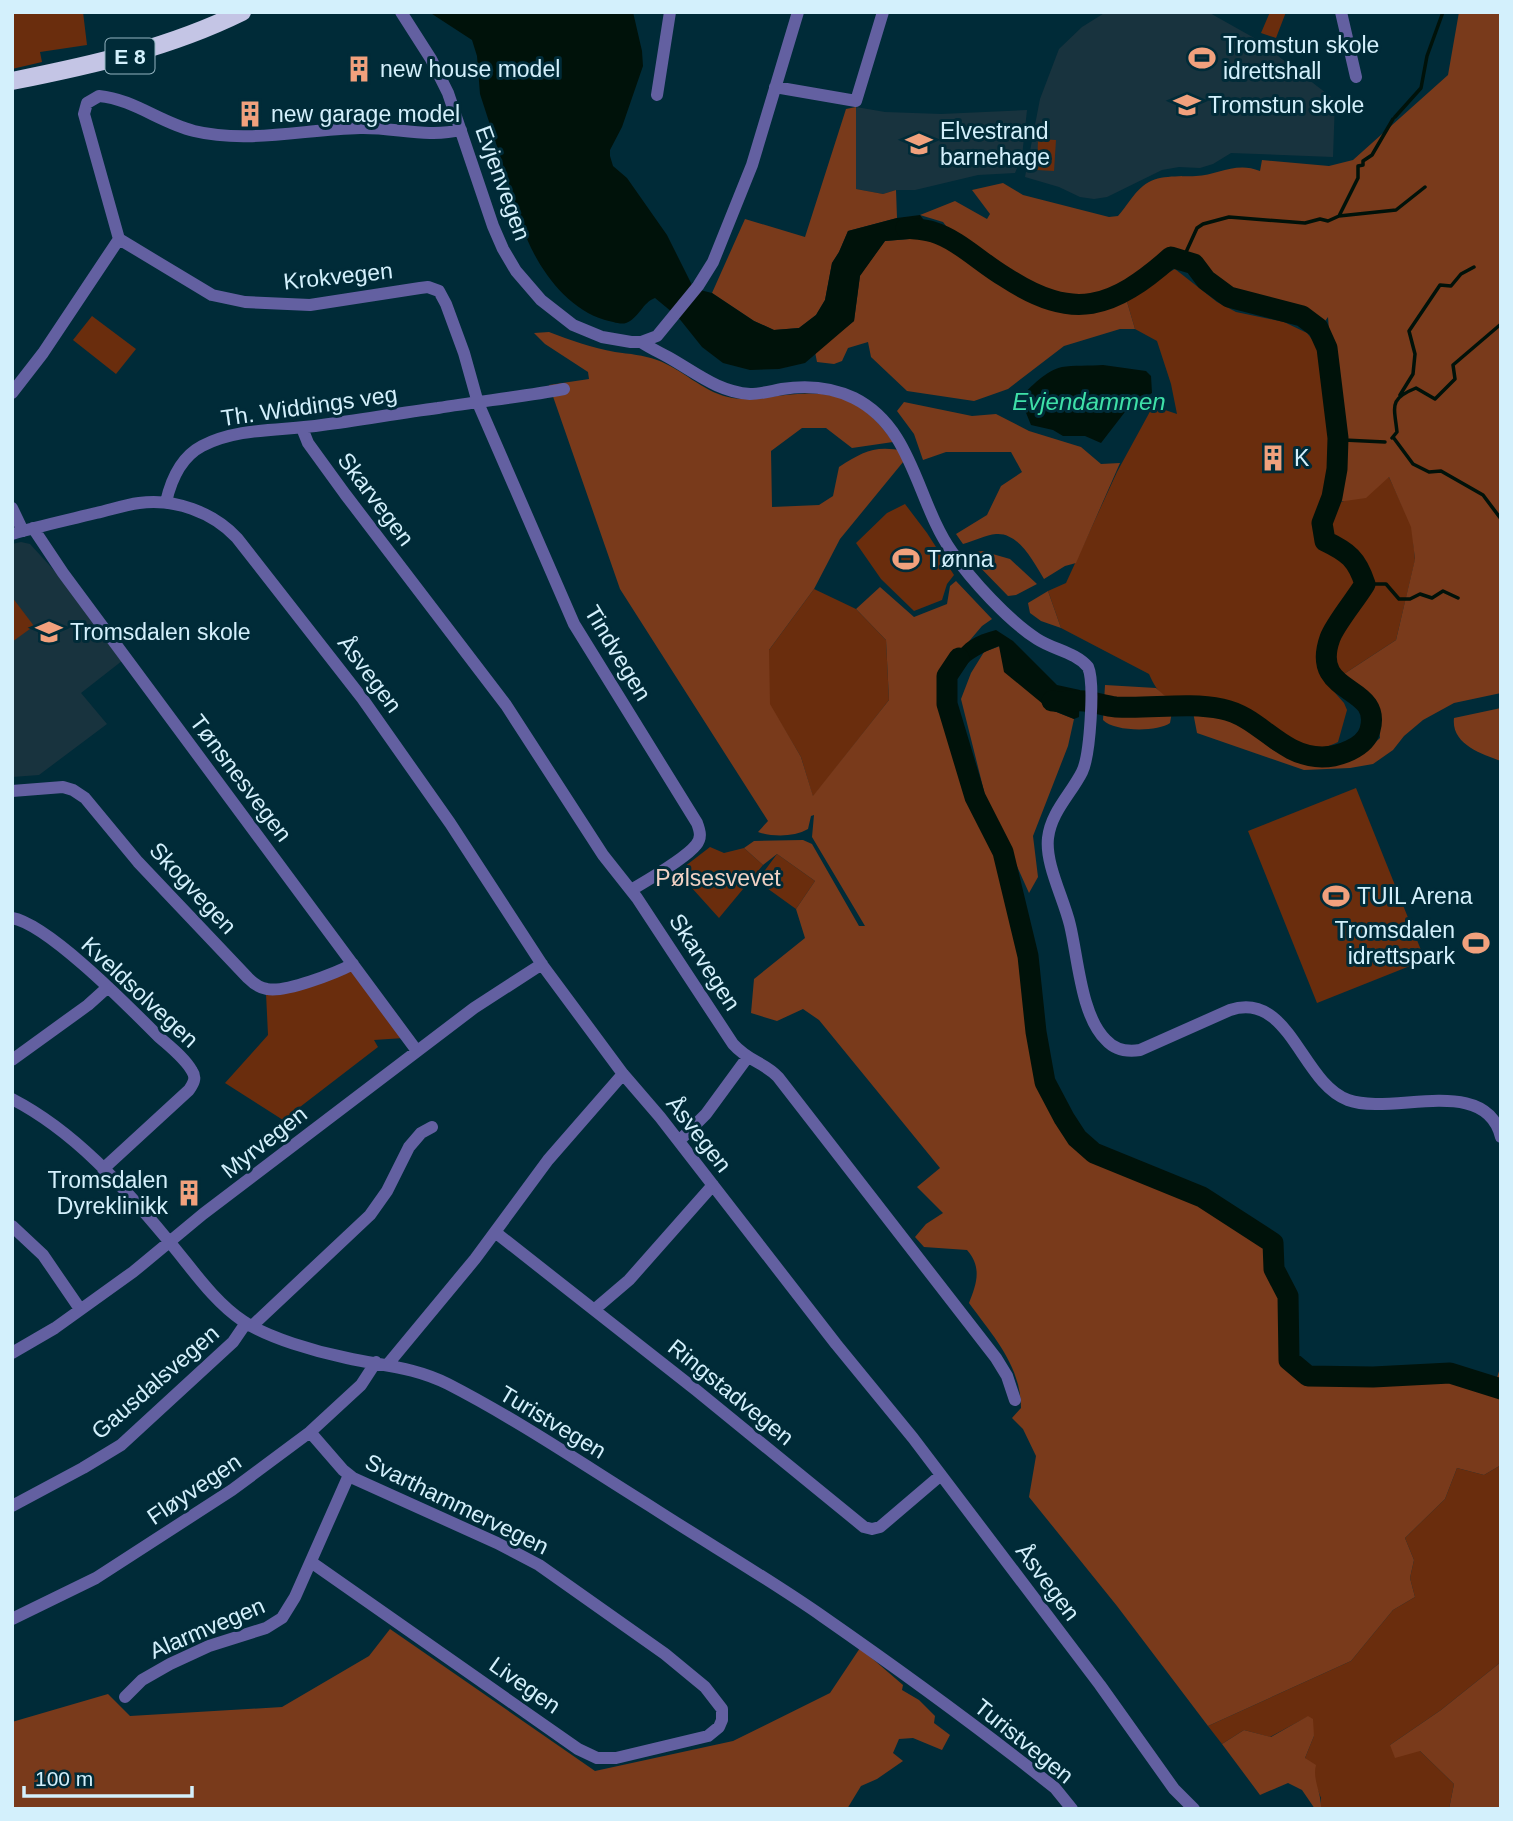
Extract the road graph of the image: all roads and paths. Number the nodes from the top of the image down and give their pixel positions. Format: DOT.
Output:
graph roads {
  1 [pos="242,12"];
  2 [pos="401,12"];
  3 [pos="670,12"];
  4 [pos="798,12"];
  5 [pos="883,12"];
  6 [pos="1341,12"];
  7 [pos="1356,77"];
  8 [pos="12,82"];
  9 [pos="775,87"];
  10 [pos="657,95"];
  11 [pos="461,130"];
  12 [pos="119,239"];
  13 [pos="641,342"];
  14 [pos="564,389"];
  15 [pos="12,393"];
  16 [pos="478,403"];
  17 [pos="302,428"];
  18 [pos="166,502"];
  19 [pos="12,508"];
  20 [pos="23,531"];
  21 [pos="12,791"];
  22 [pos="631,890"];
  23 [pos="12,918"];
  24 [pos="353,964"];
  25 [pos="541,964"];
  26 [pos="108,987"];
  27 [pos="418,1051"];
  28 [pos="747,1058"];
  29 [pos="12,1060"];
  30 [pos="623,1074"];
  31 [pos="12,1099"];
  32 [pos="432,1127"];
  33 [pos="1501,1137"];
  34 [pos="679,1141"];
  35 [pos="103,1169"];
  36 [pos="713,1185"];
  37 [pos="12,1226"];
  38 [pos="495,1232"];
  39 [pos="170,1242"];
  40 [pos="80,1309"];
  41 [pos="595,1309"];
  42 [pos="249,1324"];
  43 [pos="12,1353"];
  44 [pos="382,1363"];
  45 [pos="1015,1400"];
  46 [pos="310,1432"];
  47 [pos="349,1475"];
  48 [pos="940,1475"];
  49 [pos="12,1506"];
  50 [pos="311,1562"];
  51 [pos="12,1619"];
  52 [pos="125,1697"];
  53 [pos="722,1711"];
  54 [pos="1072,1809"];
  55 [pos="1194,1809"];
  1 -- 8 [label="highway, E 8"];
  2 -- 11 [label="street, Evjenvegen"];
  3 -- 10 [label="street"];
  4 -- 9 [label="street"];
  5 -- 9 [label="street"];
  6 -- 7 [label="street"];
  9 -- 13 [label="street"];
  11 -- 12 [label="street"];
  11 -- 13 [label="street, Evjenvegen"];
  12 -- 15 [label="street"];
  12 -- 16 [label="street, Krokvegen"];
  13 -- 33 [label="street"];
  14 -- 16 [label="street, Th. Widdings veg"];
  16 -- 17 [label="street, Th. Widdings veg"];
  16 -- 22 [label="street, Tindvegen"];
  17 -- 18 [label="street, Th. Widdings veg"];
  17 -- 22 [label="street, Skarvegen"];
  18 -- 20 [label="street"];
  18 -- 25 [label="street, Åsvegen"];
  19 -- 20 [label="street, Tønsnesvegen"];
  20 -- 24 [label="street, Tønsnesvegen"];
  21 -- 24 [label="street, Skogvegen"];
  22 -- 28 [label="street, Skarvegen"];
  23 -- 26 [label="street, Kveldsolvegen"];
  24 -- 27 [label="street, Tønsnesvegen"];
  25 -- 27 [label="street, Myrvegen"];
  25 -- 30 [label="street, Åsvegen"];
  26 -- 29 [label="street"];
  26 -- 35 [label="street, Kveldsolvegen"];
  27 -- 39 [label="street, Myrvegen"];
  28 -- 34 [label="street"];
  28 -- 45 [label="street, Skarvegen"];
  30 -- 34 [label="street, Åsvegen"];
  30 -- 38 [label="street, Fløyvegen"];
  31 -- 35 [label="street, Turistvegen"];
  32 -- 42 [label="street, Gausdalsvegen"];
  34 -- 36 [label="street, Åsvegen"];
  35 -- 39 [label="street, Turistvegen"];
  36 -- 41 [label="street"];
  36 -- 48 [label="street, Åsvegen"];
  37 -- 40 [label="street"];
  38 -- 41 [label="street, Ringstadvegen"];
  38 -- 44 [label="street, Fløyvegen"];
  39 -- 40 [label="street, Myrvegen"];
  39 -- 42 [label="street, Turistvegen"];
  40 -- 43 [label="street, Myrvegen"];
  41 -- 48 [label="street, Ringstadvegen"];
  42 -- 44 [label="street, Turistvegen"];
  42 -- 49 [label="street, Gausdalsvegen"];
  44 -- 46 [label="street, Fløyvegen"];
  44 -- 54 [label="street, Turistvegen"];
  46 -- 47 [label="street, Svarthammervegen"];
  46 -- 51 [label="street, Fløyvegen"];
  47 -- 50 [label="street, Alarmvegen"];
  47 -- 53 [label="street, Svarthammervegen"];
  48 -- 55 [label="street, Åsvegen"];
  50 -- 52 [label="street, Alarmvegen"];
  50 -- 53 [label="street, Livegen"];
}
